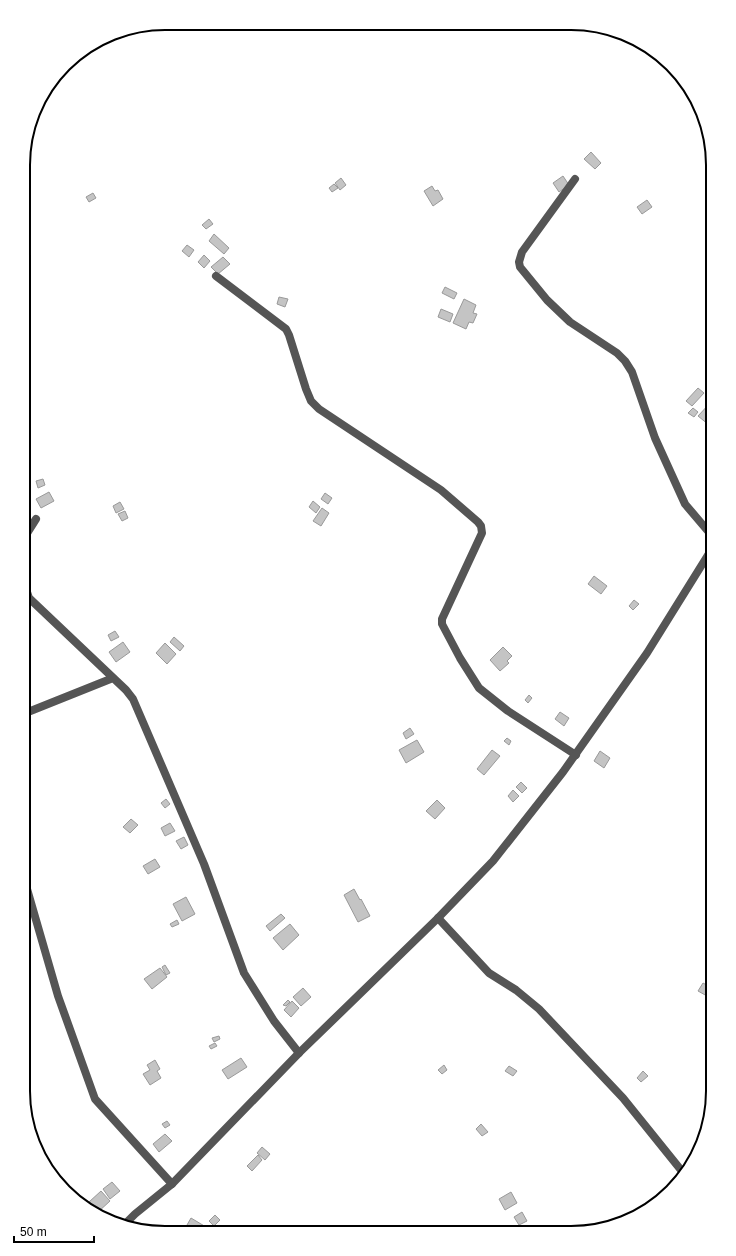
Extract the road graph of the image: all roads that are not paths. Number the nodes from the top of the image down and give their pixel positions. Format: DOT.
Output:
graph roads {
  1 [pos="575,179"];
  2 [pos="216,276"];
  3 [pos="36,519"];
  4 [pos="30,528"];
  5 [pos="706,529"];
  6 [pos="706,558"];
  7 [pos="30,599"];
  8 [pos="113,678"];
  9 [pos="30,712"];
  10 [pos="576,754"];
  11 [pos="30,899"];
  12 [pos="438,918"];
  13 [pos="299,1053"];
  14 [pos="680,1169"];
  15 [pos="172,1184"];
  16 [pos="128,1220"];
  1 -- 5 [label="street"];
  2 -- 10 [label="street"];
  3 -- 4 [label="street"];
  6 -- 10 [label="street"];
  7 -- 8 [label="street"];
  8 -- 9 [label="street"];
  8 -- 13 [label="street"];
  10 -- 12 [label="street"];
  11 -- 15 [label="street"];
  12 -- 13 [label="street"];
  12 -- 14 [label="street"];
  13 -- 15 [label="street"];
  15 -- 16 [label="street"];
}
